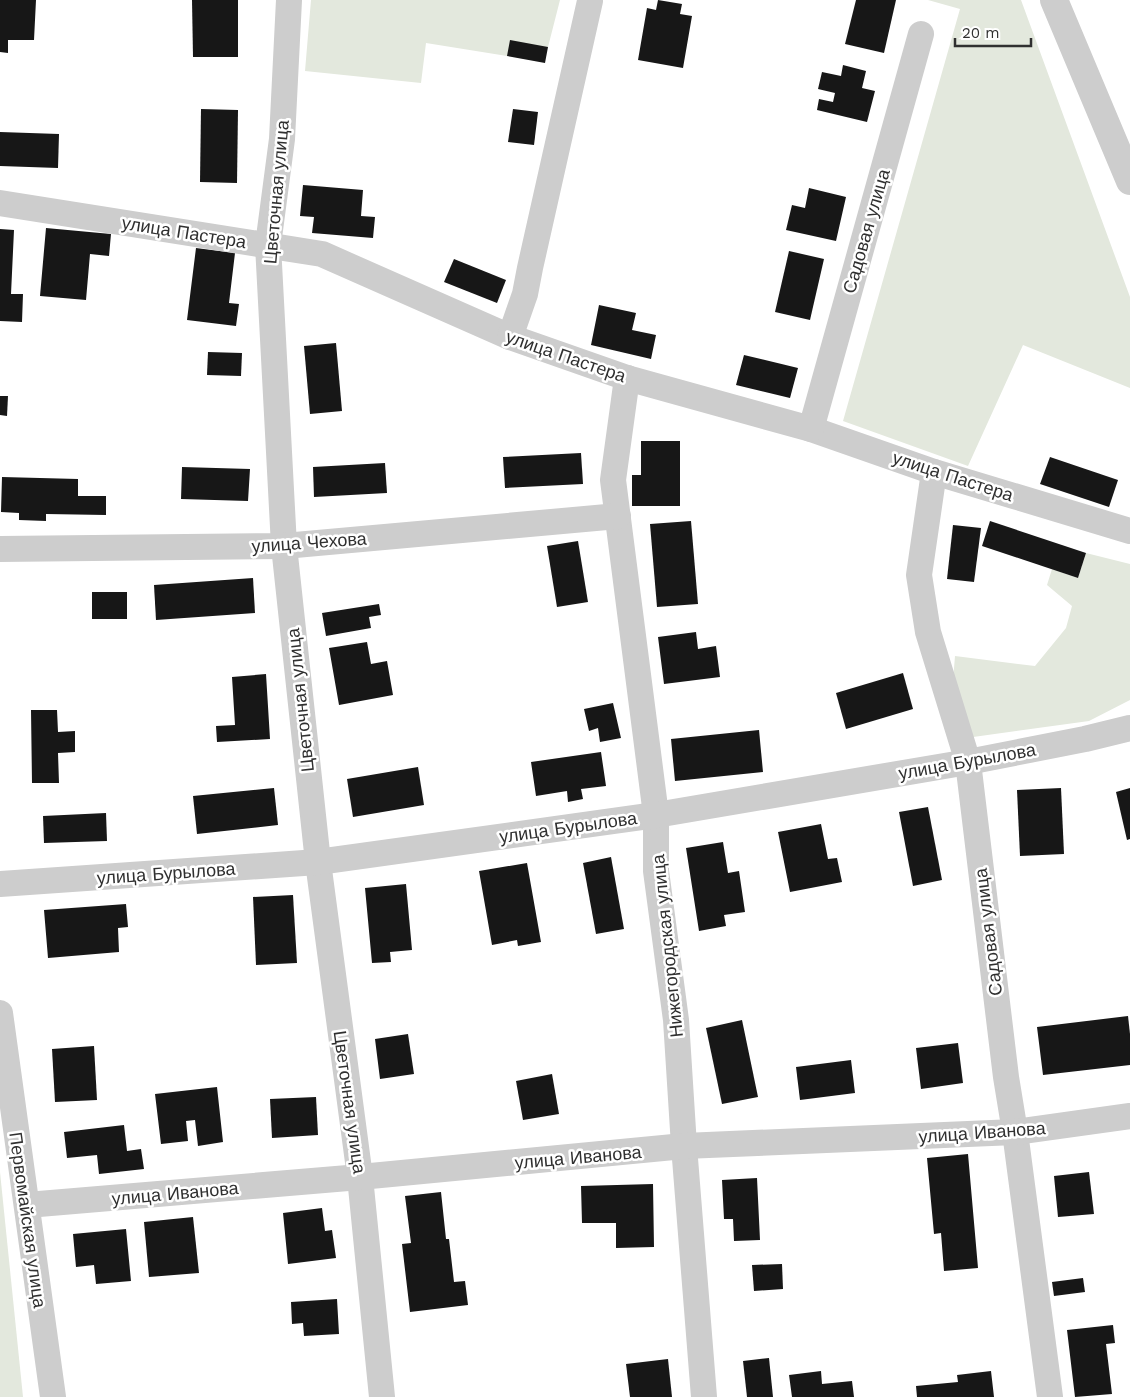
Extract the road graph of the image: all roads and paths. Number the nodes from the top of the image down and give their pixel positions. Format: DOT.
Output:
graph roads {
  1 [pos="289,0"];
  2 [pos="1054,0"];
  3 [pos="590,1"];
  4 [pos="921,34"];
  5 [pos="1130,181"];
  6 [pos="0,203"];
  7 [pos="268,245"];
  8 [pos="510,337"];
  9 [pos="627,378"];
  10 [pos="811,429"];
  11 [pos="934,472"];
  12 [pos="618,516"];
  13 [pos="1130,531"];
  14 [pos="284,546"];
  15 [pos="0,549"];
  16 [pos="1130,728"];
  17 [pos="968,762"];
  18 [pos="656,815"];
  19 [pos="318,862"];
  20 [pos="0,884"];
  21 [pos="0,1013"];
  22 [pos="1130,1116"];
  23 [pos="1015,1132"];
  24 [pos="684,1146"];
  25 [pos="360,1178"];
  26 [pos="26,1206"];
  27 [pos="53,1397"];
  28 [pos="382,1397"];
  29 [pos="704,1397"];
  30 [pos="1050,1397"];
  1 -- 7 [label="street, Цветочная улица"];
  2 -- 5 [label="street"];
  3 -- 8 [label="street"];
  4 -- 10 [label="street, Садовая улица"];
  6 -- 7 [label="street, улица Пастера"];
  7 -- 8 [label="street, улица Пастера"];
  7 -- 14 [label="street, Цветочная улица"];
  8 -- 9 [label="street, улица Пастера"];
  9 -- 10 [label="street, улица Пастера"];
  9 -- 12 [label="street, Нижегородская улица"];
  10 -- 11 [label="street, улица Пастера"];
  11 -- 13 [label="street, улица Пастера"];
  11 -- 17 [label="street, Садовая улица"];
  12 -- 14 [label="street, улица Чехова"];
  12 -- 18 [label="street, Нижегородская улица"];
  14 -- 15 [label="street, улица Чехова"];
  14 -- 19 [label="street, Цветочная улица"];
  16 -- 17 [label="street, улица Бурылова"];
  17 -- 18 [label="street, улица Бурылова"];
  17 -- 23 [label="street, Садовая улица"];
  18 -- 19 [label="street, улица Бурылова"];
  18 -- 24 [label="street, Нижегородская улица"];
  19 -- 20 [label="street, улица Бурылова"];
  19 -- 25 [label="street, Цветочная улица"];
  21 -- 26 [label="street, Первомайская улица"];
  22 -- 23 [label="street, улица Иванова"];
  23 -- 24 [label="street, улица Иванова"];
  23 -- 30 [label="street, Садовая улица"];
  24 -- 25 [label="street, улица Иванова"];
  24 -- 29 [label="street, Нижегородская улица"];
  25 -- 26 [label="street, улица Иванова"];
  25 -- 28 [label="street, Цветочная улица"];
  26 -- 27 [label="street, Первомайская улица"];
}
